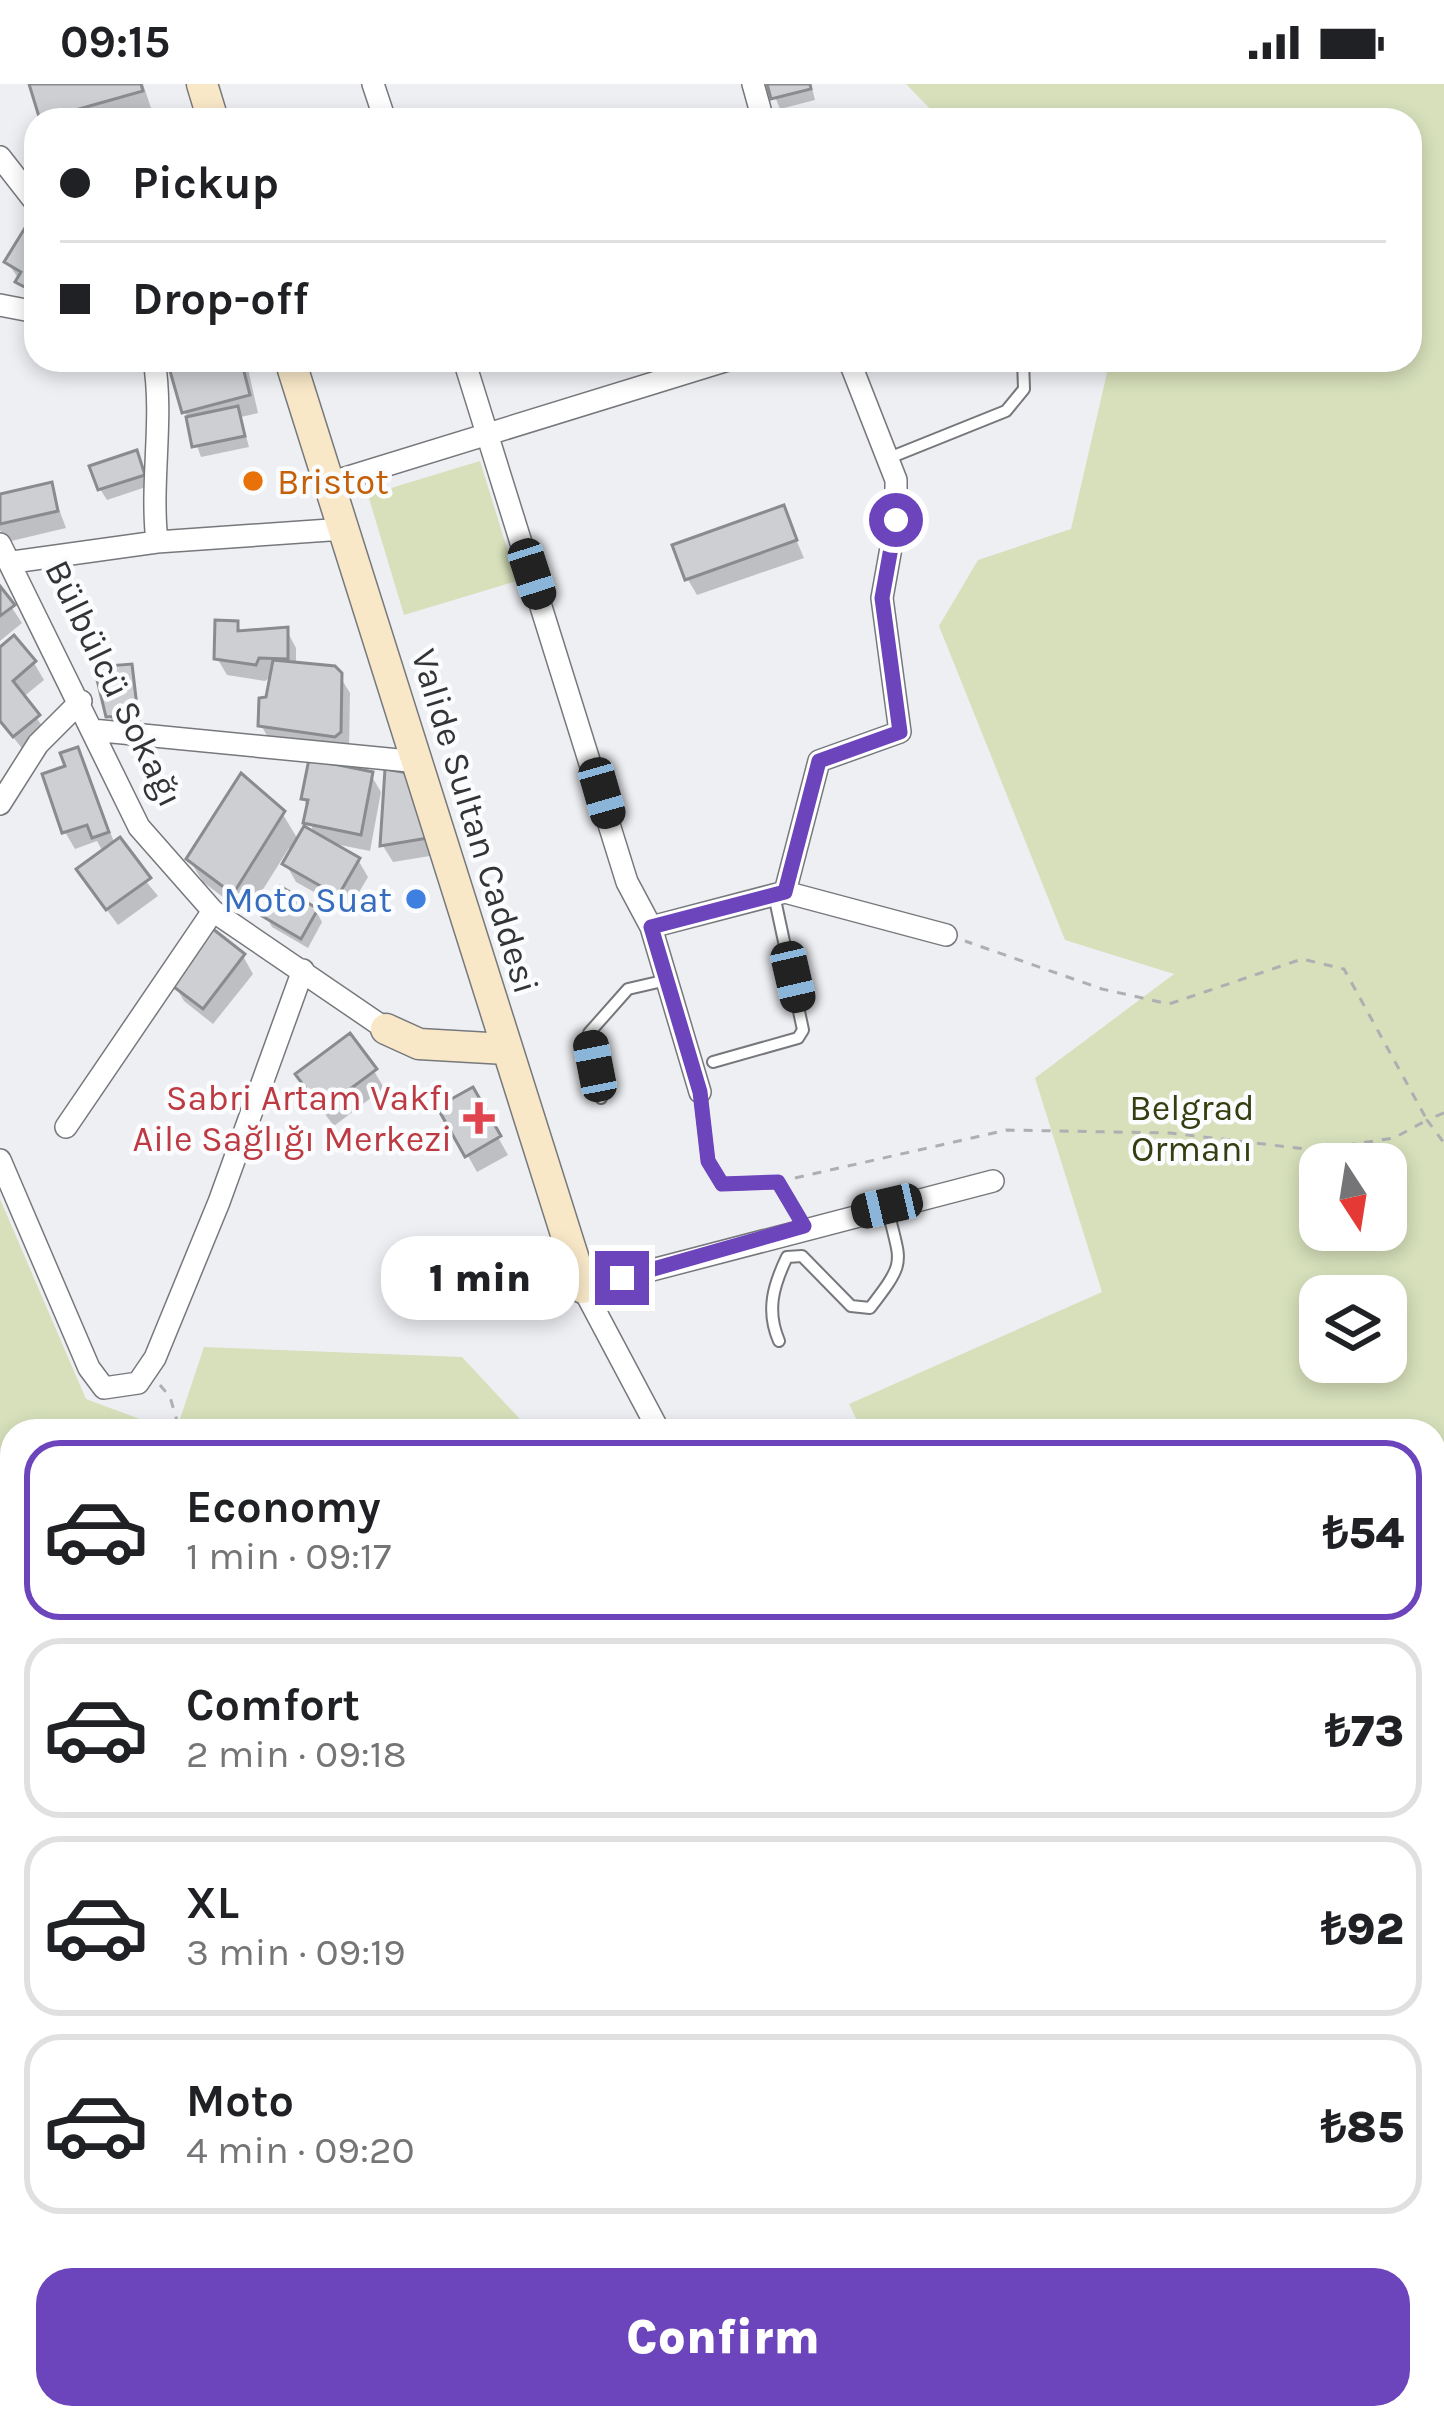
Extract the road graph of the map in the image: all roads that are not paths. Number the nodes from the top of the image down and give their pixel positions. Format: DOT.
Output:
graph roads {
  1 [pos="0,158"];
  2 [pos="24,188"];
  3 [pos="156,372"];
  4 [pos="294,372"];
  5 [pos="468,372"];
  6 [pos="644,372"];
  7 [pos="688,372"];
  8 [pos="854,372"];
  9 [pos="1023,372"];
  10 [pos="648,384"];
  11 [pos="488,432"];
  12 [pos="890,458"];
  13 [pos="329,482"];
  14 [pos="344,529"];
  15 [pos="157,542"];
  16 [pos="3,549"];
  17 [pos="81,701"];
  18 [pos="92,730"];
  19 [pos="419,762"];
  20 [pos="0,804"];
  21 [pos="779,894"];
  22 [pos="213,911"];
  23 [pos="651,927"];
  24 [pos="946,934"];
  25 [pos="303,970"];
  26 [pos="668,979"];
  27 [pos="386,1029"];
  28 [pos="506,1049"];
  29 [pos="713,1062"];
  30 [pos="700,1092"];
  31 [pos="601,1098"];
  32 [pos="66,1126"];
  33 [pos="0,1160"];
  34 [pos="993,1181"];
  35 [pos="887,1206"];
  36 [pos="804,1226"];
  37 [pos="776,1234"];
  38 [pos="787,1257"];
  39 [pos="583,1288"];
  40 [pos="779,1341"];
  41 [pos="652,1419"];
  1 -- 2 [label="street"];
  3 -- 15 [label="street"];
  4 -- 13 [label="street, Valide Sultan Caddesi"];
  5 -- 11 [label="street"];
  6 -- 10 [label="street"];
  7 -- 10 [label="street"];
  8 -- 12 [label="street"];
  9 -- 12 [label="lane"];
  10 -- 11 [label="street"];
  11 -- 13 [label="street"];
  11 -- 23 [label="street"];
  12 -- 21 [label="street"];
  13 -- 14 [label="street, Valide Sultan Caddesi"];
  14 -- 15 [label="street"];
  14 -- 19 [label="street, Valide Sultan Caddesi"];
  15 -- 16 [label="street"];
  16 -- 17 [label="street, Bülbülcü Sokağı"];
  17 -- 18 [label="street, Bülbülcü Sokağı"];
  17 -- 20 [label="street"];
  18 -- 19 [label="street"];
  18 -- 22 [label="street, Bülbülcü Sokağı"];
  19 -- 28 [label="street, Valide Sultan Caddesi"];
  21 -- 23 [label="street"];
  21 -- 24 [label="street"];
  21 -- 29 [label="lane"];
  22 -- 25 [label="street, Bülbülcü Sokağı"];
  22 -- 32 [label="street"];
  23 -- 26 [label="street"];
  25 -- 27 [label="street, Bülbülcü Sokağı"];
  25 -- 33 [label="street"];
  26 -- 30 [label="street"];
  26 -- 31 [label="lane"];
  27 -- 28 [label="street, Bülbülcü Sokağı"];
  28 -- 39 [label="street, Valide Sultan Caddesi"];
  30 -- 36 [label="lane"];
  34 -- 35 [label="street"];
  35 -- 36 [label="street"];
  35 -- 38 [label="lane"];
  36 -- 37 [label="street"];
  37 -- 38 [label="lane"];
  37 -- 39 [label="street"];
  38 -- 40 [label="lane"];
  39 -- 41 [label="street, Valide Sultan Caddesi"];
}
